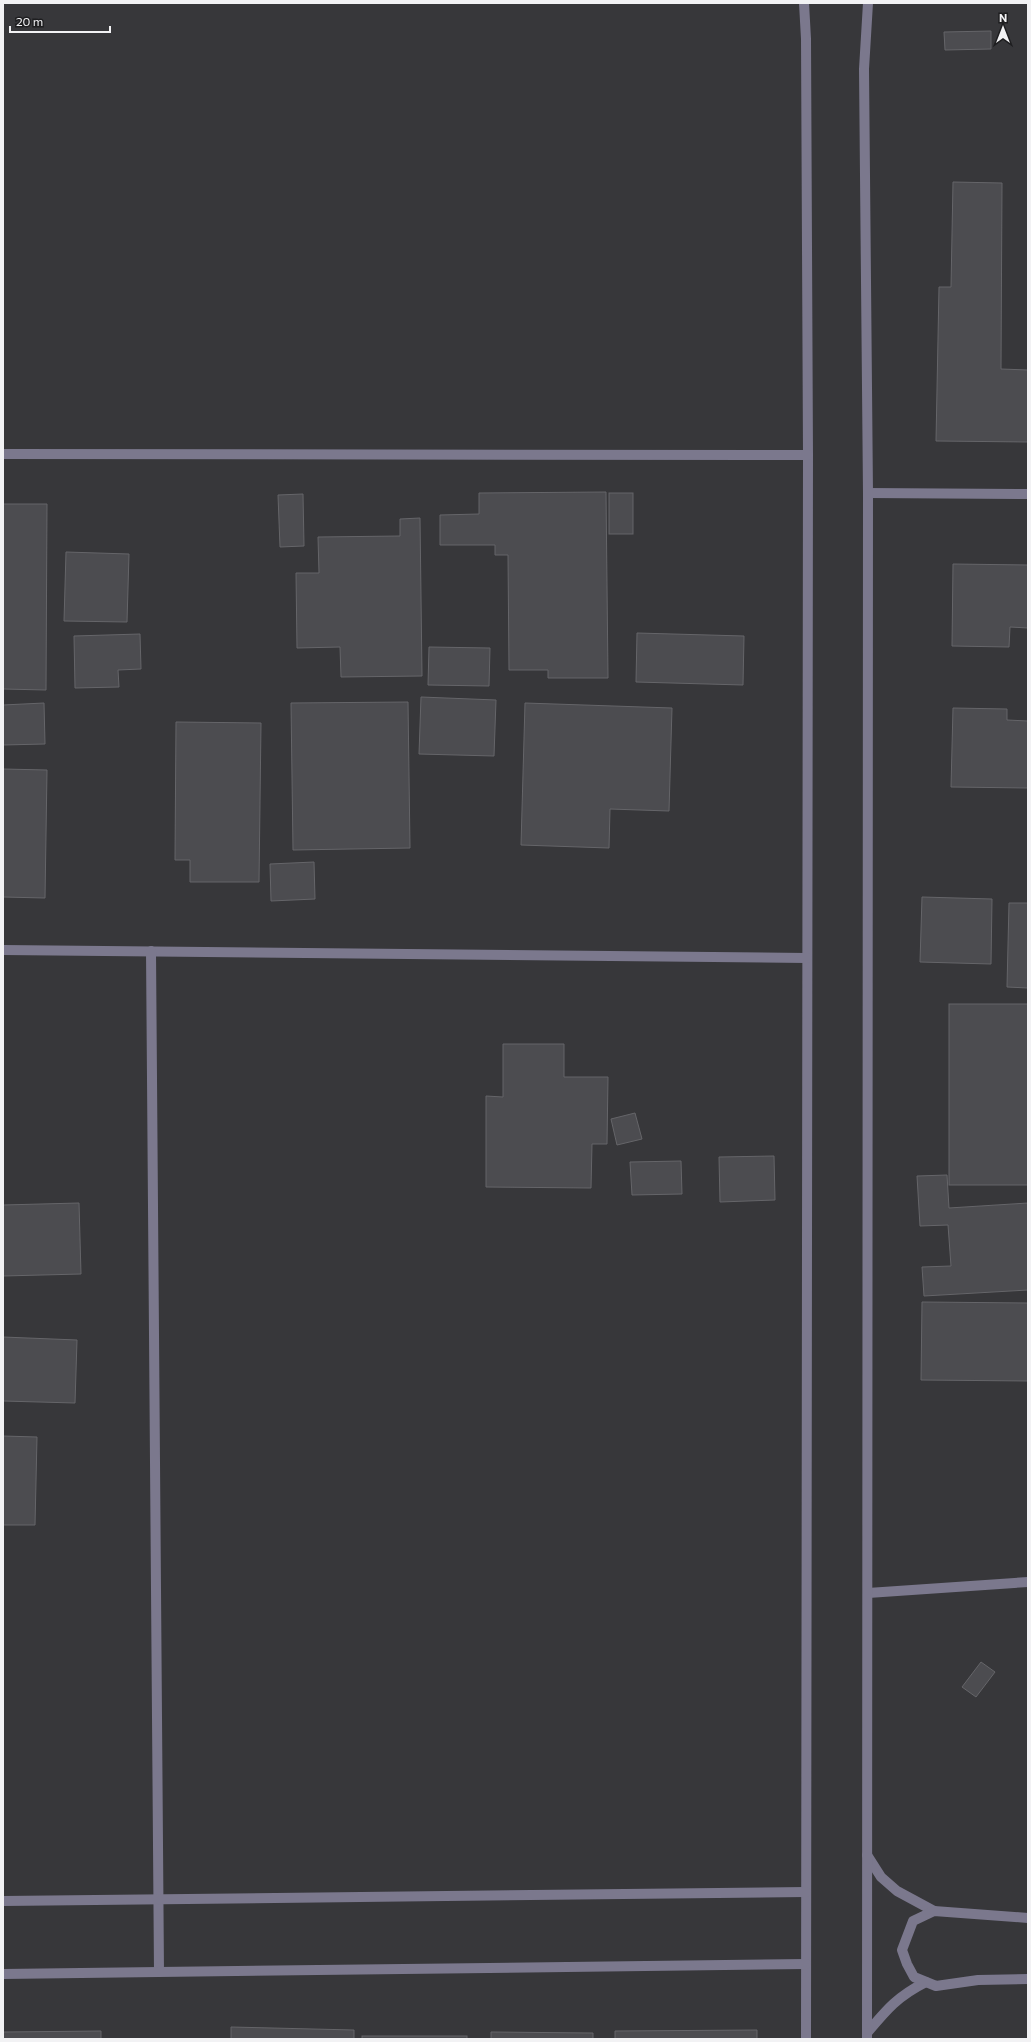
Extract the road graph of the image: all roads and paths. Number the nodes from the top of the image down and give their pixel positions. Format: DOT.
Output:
graph roads {
  1 [pos="804,3"];
  2 [pos="868,3"];
  3 [pos="3,454"];
  4 [pos="808,455"];
  5 [pos="868,493"];
  6 [pos="1028,494"];
  7 [pos="3,950"];
  8 [pos="151,951"];
  9 [pos="807,958"];
  10 [pos="1028,1582"];
  11 [pos="868,1593"];
  12 [pos="867,1855"];
  13 [pos="806,1892"];
  14 [pos="158,1900"];
  15 [pos="3,1901"];
  16 [pos="934,1911"];
  17 [pos="1028,1918"];
  18 [pos="806,1964"];
  19 [pos="159,1972"];
  20 [pos="3,1974"];
  21 [pos="1028,1979"];
  22 [pos="926,1982"];
  23 [pos="867,2036"];
  24 [pos="806,2039"];
  1 -- 4 [label="street"];
  2 -- 5 [label="street"];
  3 -- 4 [label="street"];
  4 -- 9 [label="street"];
  5 -- 6 [label="street"];
  5 -- 11 [label="street"];
  7 -- 8 [label="street"];
  8 -- 9 [label="street"];
  8 -- 14 [label="street"];
  9 -- 13 [label="street"];
  10 -- 11 [label="street"];
  11 -- 12 [label="street"];
  12 -- 16 [label="street"];
  12 -- 23 [label="street"];
  13 -- 14 [label="street"];
  13 -- 18 [label="street"];
  14 -- 15 [label="street"];
  14 -- 19 [label="street"];
  16 -- 17 [label="street"];
  16 -- 22 [label="street"];
  18 -- 19 [label="street"];
  18 -- 24 [label="street"];
  19 -- 20 [label="street"];
  21 -- 22 [label="street"];
  22 -- 23 [label="street"];
}
